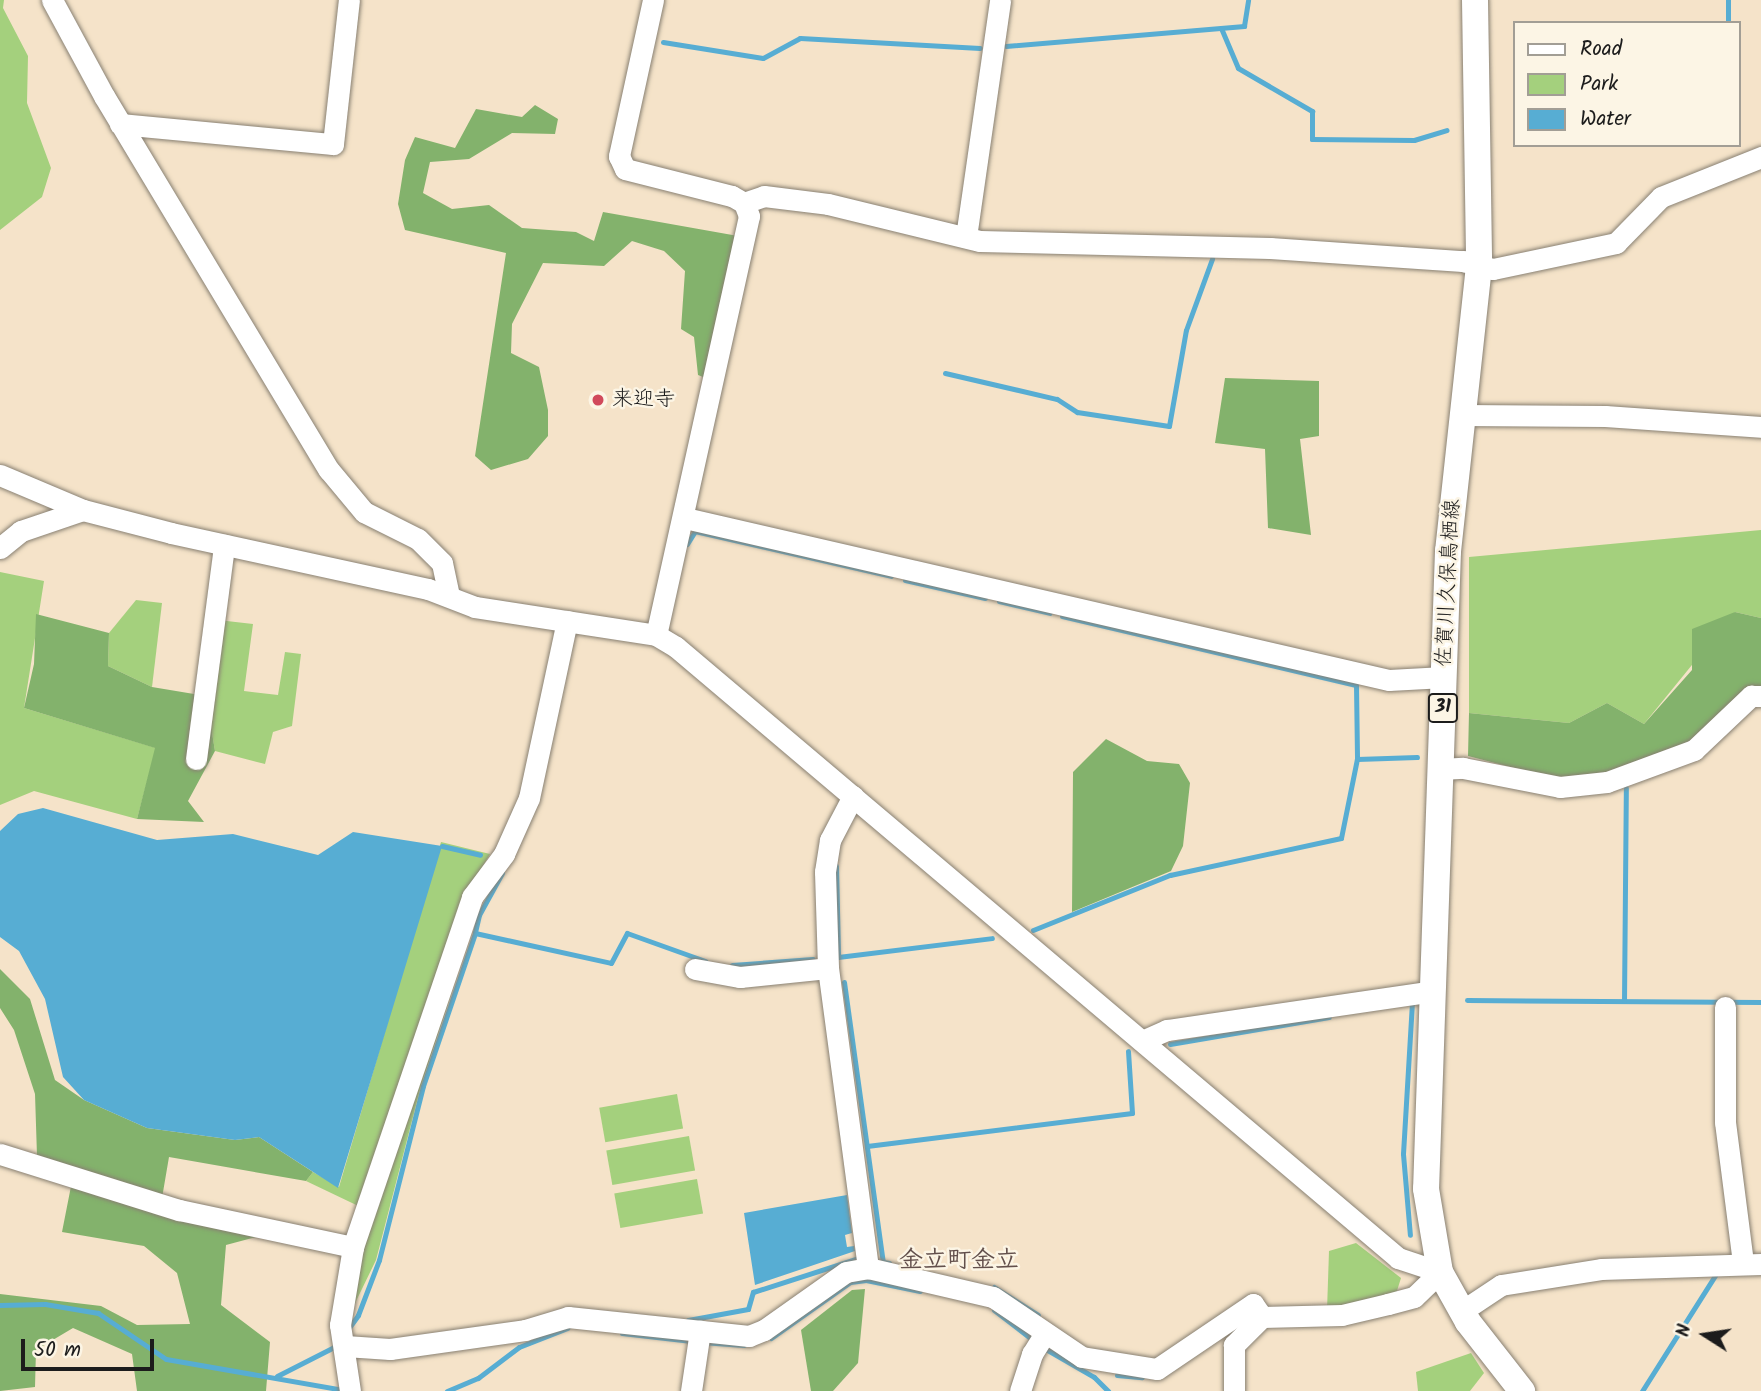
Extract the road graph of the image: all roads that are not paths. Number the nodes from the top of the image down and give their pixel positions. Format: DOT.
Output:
graph roads {
  1 [pos="52,0"];
  2 [pos="349,0"];
  3 [pos="653,0"];
  4 [pos="1000,0"];
  5 [pos="1475,0"];
  6 [pos="120,124"];
  7 [pos="1761,157"];
  8 [pos="744,203"];
  9 [pos="966,237"];
  10 [pos="1479,266"];
  11 [pos="1461,415"];
  12 [pos="1761,427"];
  13 [pos="0,475"];
  14 [pos="83,510"];
  15 [pos="685,517"];
  16 [pos="224,545"];
  17 [pos="0,548"];
  18 [pos="449,595"];
  19 [pos="567,621"];
  20 [pos="656,635"];
  21 [pos="1444,677"];
  22 [pos="1761,696"];
  23 [pos="195,759"];
  24 [pos="1441,769"];
  25 [pos="853,796"];
  26 [pos="828,968"];
  27 [pos="695,969"];
  28 [pos="1433,991"];
  29 [pos="1725,1007"];
  30 [pos="1142,1041"];
  31 [pos="0,1154"];
  32 [pos="353,1247"];
  33 [pos="1752,1264"];
  34 [pos="868,1268"];
  35 [pos="1440,1272"];
  36 [pos="1462,1311"];
  37 [pos="1262,1317"];
  38 [pos="700,1331"];
  39 [pos="1045,1333"];
  40 [pos="345,1346"];
  41 [pos="350,1387"];
  42 [pos="691,1391"];
  43 [pos="1020,1391"];
  44 [pos="1234,1391"];
  45 [pos="1522,1391"];
  1 -- 6 [label="street"];
  2 -- 6 [label="street"];
  3 -- 8 [label="street"];
  4 -- 9 [label="street"];
  5 -- 10 [label="main road, 佐賀川久保鳥栖線 / 31"];
  6 -- 18 [label="street"];
  7 -- 10 [label="street"];
  8 -- 9 [label="street"];
  8 -- 15 [label="street"];
  9 -- 10 [label="street"];
  10 -- 11 [label="main road, 佐賀川久保鳥栖線 / 31"];
  11 -- 12 [label="street"];
  11 -- 21 [label="main road, 佐賀川久保鳥栖線 / 31"];
  13 -- 14 [label="street"];
  14 -- 16 [label="street"];
  14 -- 17 [label="street"];
  15 -- 20 [label="street"];
  15 -- 21 [label="street"];
  16 -- 18 [label="street"];
  16 -- 23 [label="street"];
  18 -- 19 [label="street"];
  19 -- 20 [label="street"];
  19 -- 32 [label="street"];
  20 -- 25 [label="street"];
  21 -- 24 [label="main road, 佐賀川久保鳥栖線 / 31"];
  22 -- 24 [label="street"];
  24 -- 28 [label="main road, 佐賀川久保鳥栖線 / 31"];
  25 -- 26 [label="street"];
  25 -- 30 [label="street"];
  26 -- 27 [label="street"];
  26 -- 34 [label="street"];
  28 -- 30 [label="street"];
  28 -- 35 [label="main road, 佐賀川久保鳥栖線 / 31"];
  29 -- 33 [label="street"];
  30 -- 35 [label="street"];
  31 -- 32 [label="street"];
  32 -- 40 [label="street"];
  33 -- 36 [label="street"];
  34 -- 38 [label="street"];
  34 -- 39 [label="street"];
  35 -- 36 [label="main road, 佐賀川久保鳥栖線 / 31"];
  35 -- 37 [label="street"];
  36 -- 45 [label="main road, 佐賀川久保鳥栖線 / 31"];
  37 -- 39 [label="street"];
  37 -- 44 [label="street"];
  38 -- 40 [label="street"];
  38 -- 42 [label="street"];
  39 -- 43 [label="street"];
  40 -- 41 [label="street"];
}
